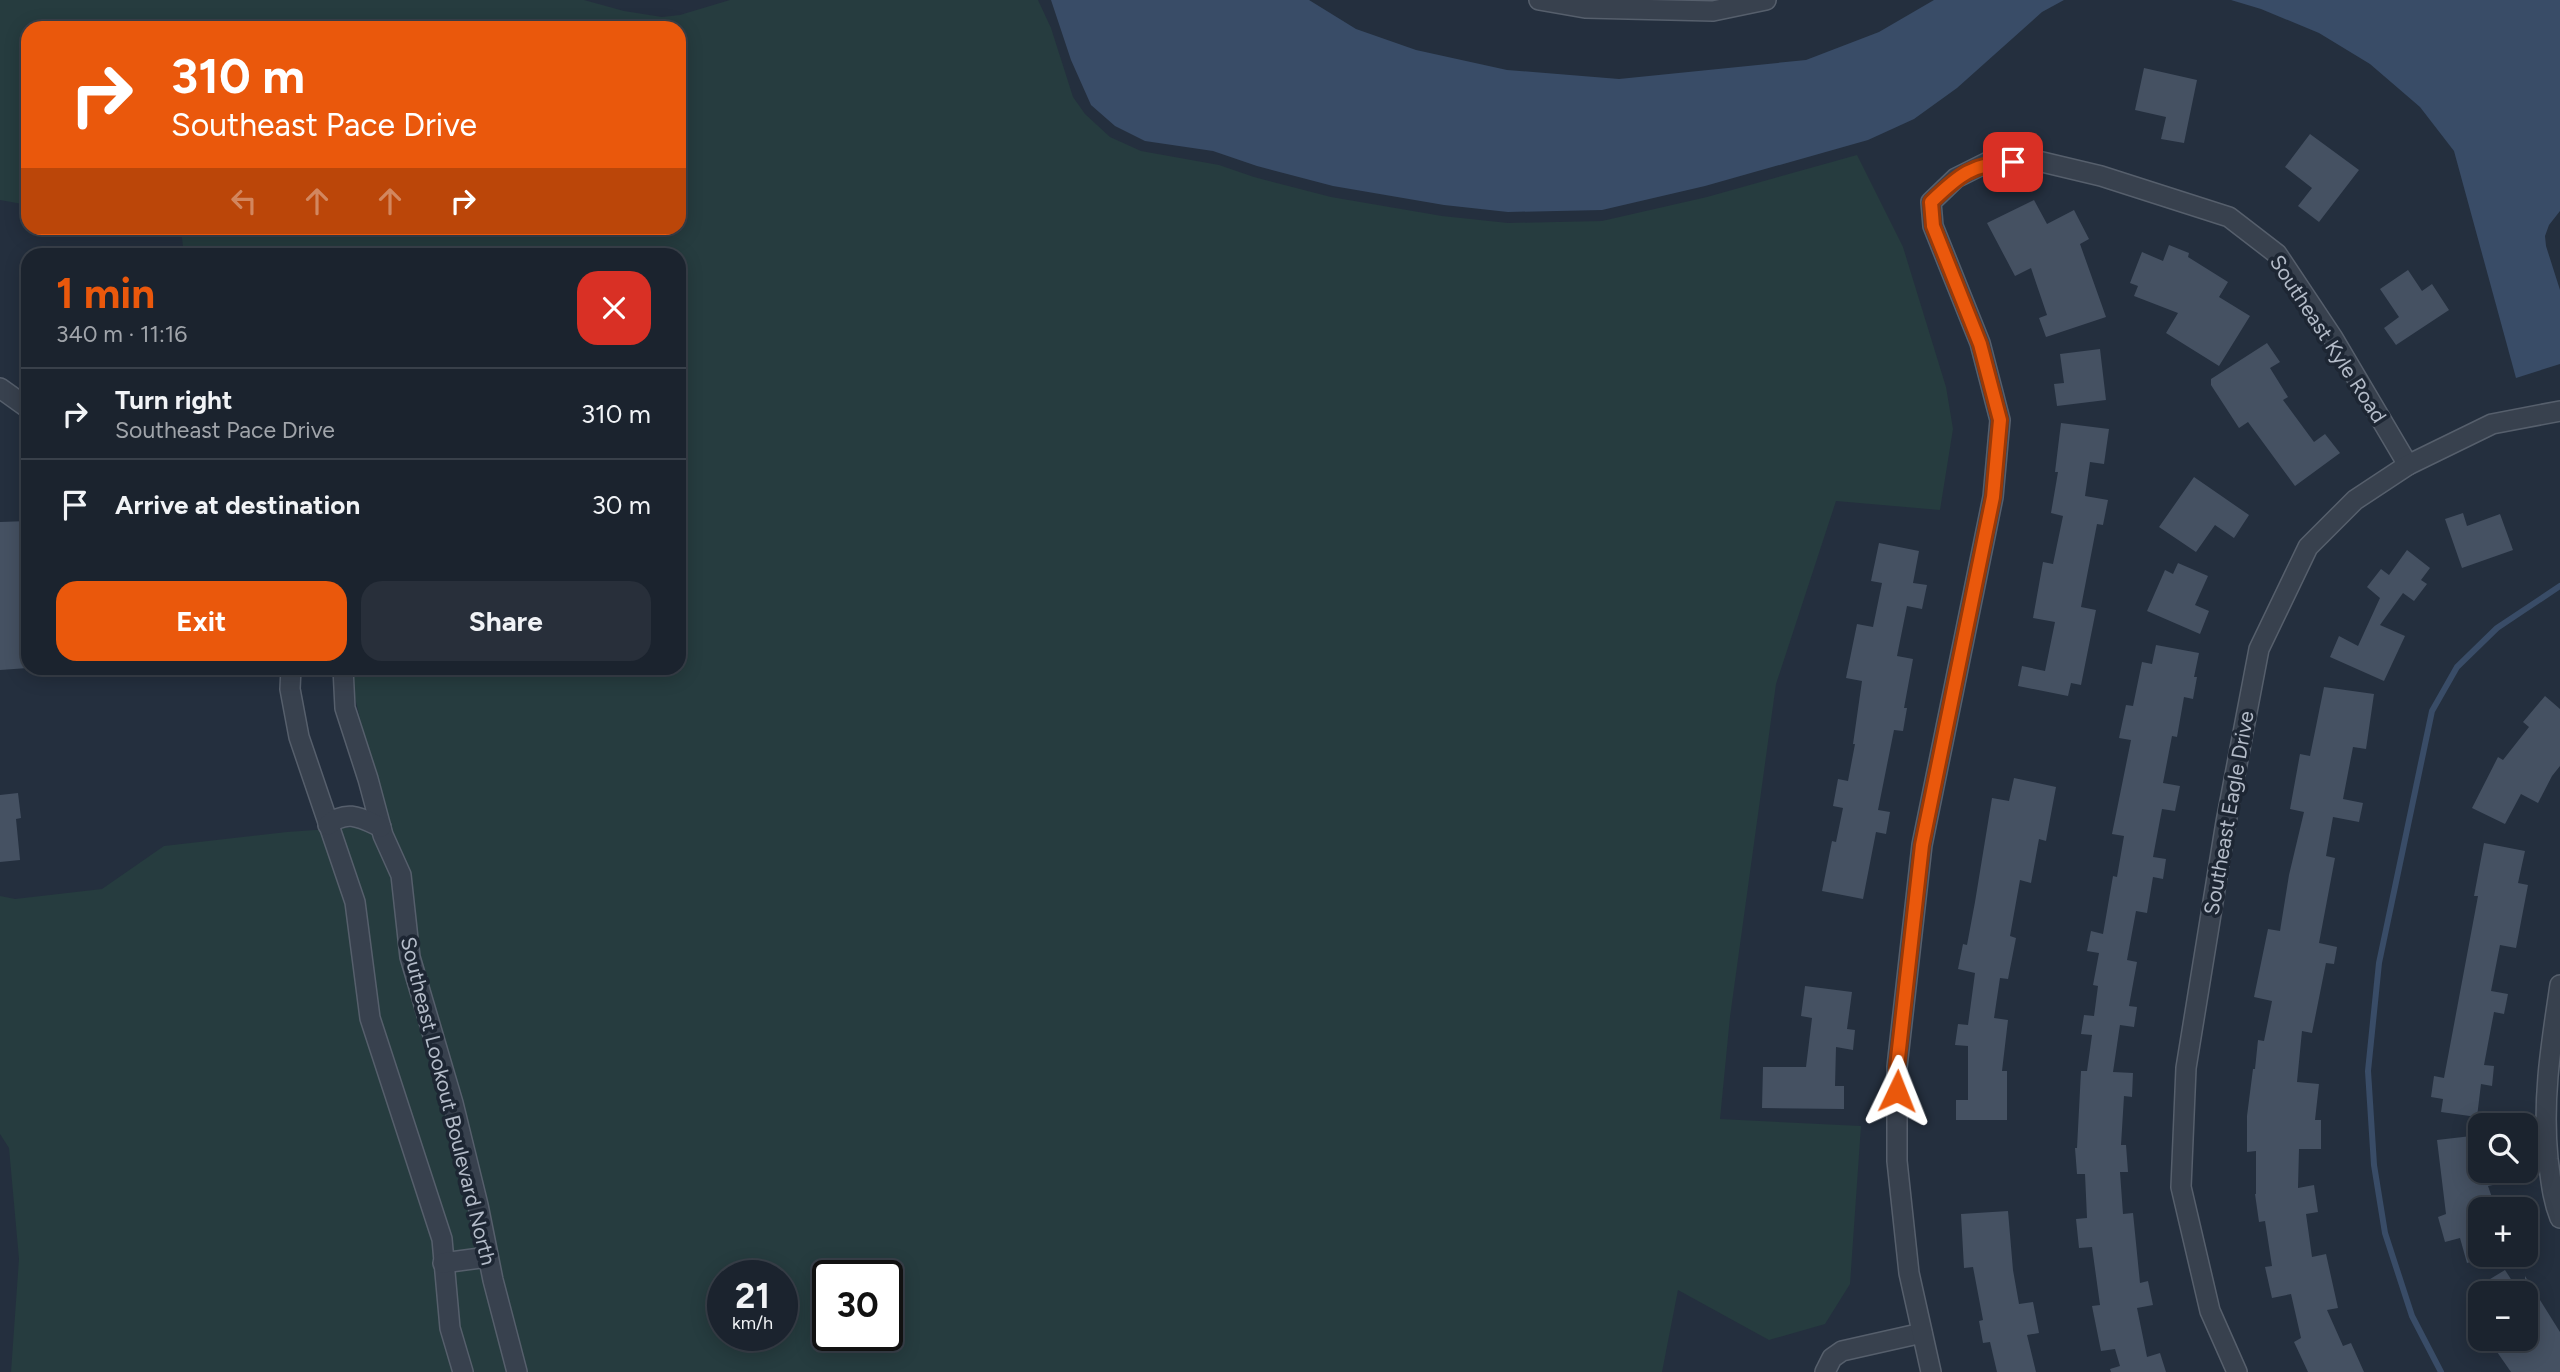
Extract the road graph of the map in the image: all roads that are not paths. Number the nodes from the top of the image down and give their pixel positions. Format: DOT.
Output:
graph roads {
  1 [pos="1538,0"];
  2 [pos="1766,0"];
  3 [pos="0,388"];
  4 [pos="21,403"];
  5 [pos="2560,411"];
  6 [pos="2408,465"];
  7 [pos="291,675"];
  8 [pos="343,675"];
  9 [pos="328,825"];
  10 [pos="381,827"];
  11 [pos="2560,985"];
  12 [pos="2560,1218"];
  13 [pos="488,1257"];
  14 [pos="443,1263"];
  15 [pos="1922,1333"];
  16 [pos="463,1372"];
  17 [pos="517,1372"];
  18 [pos="1825,1372"];
  19 [pos="1931,1372"];
  20 [pos="2237,1372"];
  1 -- 2 [label="street"];
  3 -- 4 [label="street"];
  5 -- 6 [label="street, Southeast Eagle Drive"];
  6 -- 15 [label="street, Southeast Kyle Road"];
  6 -- 20 [label="street, Southeast Eagle Drive"];
  7 -- 9 [label="street, Southeast Lookout Boulevard North"];
  8 -- 10 [label="street, Southeast Lookout Boulevard North"];
  9 -- 10 [label="street"];
  9 -- 14 [label="street, Southeast Lookout Boulevard North"];
  10 -- 13 [label="street, Southeast Lookout Boulevard North"];
  11 -- 12 [label="street"];
  13 -- 14 [label="street"];
  13 -- 17 [label="street, Southeast Lookout Boulevard North"];
  14 -- 16 [label="street, Southeast Lookout Boulevard North"];
  15 -- 18 [label="street"];
  15 -- 19 [label="street, Southeast Kyle Road"];
}
